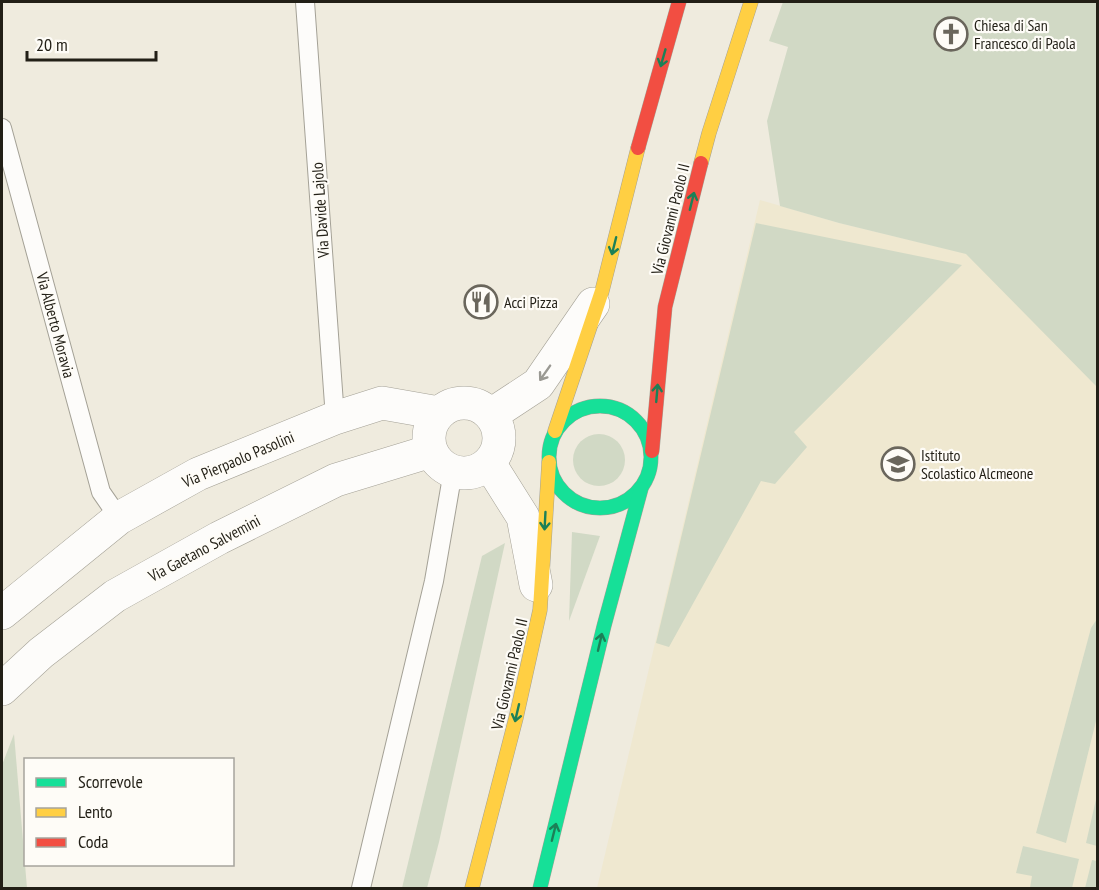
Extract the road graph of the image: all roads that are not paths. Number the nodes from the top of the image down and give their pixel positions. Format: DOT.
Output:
graph roads {
  1 [pos="305,2"];
  2 [pos="679,2"];
  3 [pos="751,2"];
  4 [pos="2,128"];
  5 [pos="602,291"];
  6 [pos="439,413"];
  7 [pos="491,415"];
  8 [pos="335,418"];
  9 [pos="555,431"];
  10 [pos="652,451"];
  11 [pos="442,461"];
  12 [pos="489,462"];
  13 [pos="549,462"];
  14 [pos="641,489"];
  15 [pos="119,518"];
  16 [pos="540,610"];
  17 [pos="2,614"];
  18 [pos="2,689"];
  19 [pos="362,888"];
  20 [pos="472,888"];
  21 [pos="540,888"];
  1 -- 8 [label="lane, Via Davide Lajolo"];
  2 -- 5 [label="street, one-way"];
  10 -- 3 [label="street, Via Giovanni Paolo II, one-way"];
  4 -- 15 [label="lane, Via Alberto Moravia"];
  5 -- 7 [label="street, one-way"];
  5 -- 9 [label="street"];
  6 -- 7 [label="street"];
  6 -- 8 [label="street, Via Pierpaolo Pasolini"];
  6 -- 11 [label="street"];
  7 -- 12 [label="street"];
  8 -- 15 [label="street, Via Pierpaolo Pasolini"];
  9 -- 10 [label="street"];
  9 -- 13 [label="street"];
  10 -- 14 [label="street"];
  11 -- 12 [label="street"];
  11 -- 18 [label="street, Via Gaetano Salvemini"];
  11 -- 19 [label="lane"];
  12 -- 16 [label="street"];
  13 -- 14 [label="street"];
  13 -- 16 [label="street, Via Giovanni Paolo II, one-way"];
  21 -- 14 [label="street, one-way"];
  15 -- 17 [label="street, Via Pierpaolo Pasolini"];
  16 -- 20 [label="street, Via Giovanni Paolo II, one-way"];
}
